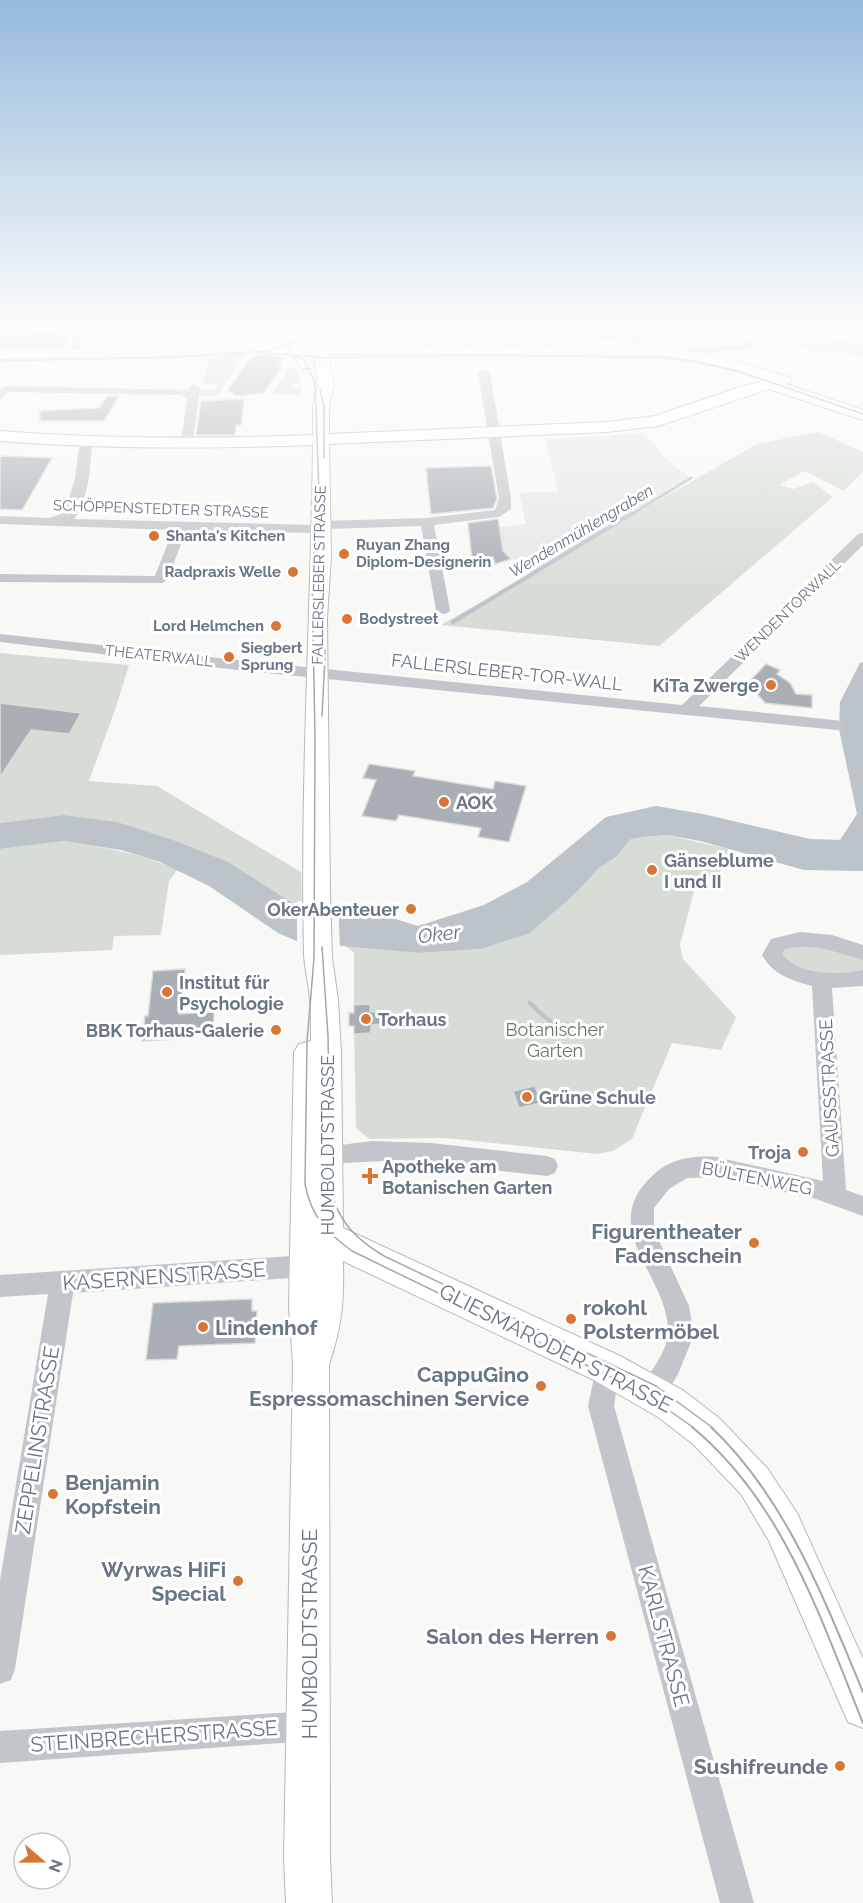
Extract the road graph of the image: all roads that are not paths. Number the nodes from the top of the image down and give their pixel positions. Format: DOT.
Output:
graph roads {
  1 [pos="191,416"];
  2 [pos="321,416"];
  3 [pos="490,416"];
  4 [pos="675,416"];
  5 [pos="493,432"];
  6 [pos="0,436"];
  7 [pos="322,439"];
  8 [pos="86,440"];
  9 [pos="187,442"];
  10 [pos="0,520"];
  11 [pos="44,522"];
  12 [pos="428,522"];
  13 [pos="181,527"];
  14 [pos="320,527"];
  15 [pos="863,537"];
  16 [pos="0,578"];
  17 [pos="442,609"];
  18 [pos="0,638"];
  19 [pos="318,672"];
  20 [pos="686,710"];
  21 [pos="837,725"];
  22 [pos="317,893"];
  23 [pos="863,954"];
  24 [pos="863,978"];
  25 [pos="822,980"];
  26 [pos="318,1157"];
  27 [pos="547,1166"];
  28 [pos="835,1196"];
  29 [pos="863,1206"];
  30 [pos="317,1249"];
  31 [pos="62,1282"];
  32 [pos="0,1286"];
  33 [pos="607,1368"];
  34 [pos="652,1393"];
  35 [pos="0,1669"];
  36 [pos="863,1707"];
  37 [pos="309,1726"];
  38 [pos="0,1747"];
  39 [pos="309,1903"];
  40 [pos="737,1903"];
  1 -- 9 [label="street"];
  2 -- 7 [label="main road, FALLERSLEBER STRASSE"];
  3 -- 5 [label="street"];
  4 -- 5 [label="main road"];
  5 -- 7 [label="main road"];
  5 -- 12 [label="street, SCHÖPPENSTEDTER STRASSE"];
  6 -- 8 [label="main road"];
  7 -- 9 [label="main road"];
  7 -- 14 [label="main road, FALLERSLEBER STRASSE"];
  8 -- 9 [label="main road"];
  8 -- 11 [label="street"];
  10 -- 11 [label="street, SCHÖPPENSTEDTER STRASSE"];
  11 -- 13 [label="street, SCHÖPPENSTEDTER STRASSE"];
  12 -- 14 [label="street, SCHÖPPENSTEDTER STRASSE"];
  12 -- 17 [label="street"];
  13 -- 14 [label="street, SCHÖPPENSTEDTER STRASSE"];
  13 -- 16 [label="street"];
  14 -- 19 [label="main road, FALLERSLEBER STRASSE"];
  15 -- 20 [label="street, WENDENTORWALL"];
  18 -- 19 [label="street, THEATERWALL"];
  19 -- 20 [label="street, FALLERSLEBER-TOR-WALL"];
  19 -- 22 [label="main road, FALLERSLEBER STRASSE"];
  20 -- 21 [label="street, FALLERSLEBER-TOR-WALL"];
  22 -- 26 [label="main road, HUMBOLDTSTRASSE"];
  23 -- 25 [label="street"];
  24 -- 25 [label="street"];
  25 -- 28 [label="street, GAUSSSTRASSE"];
  26 -- 27 [label="street"];
  26 -- 30 [label="main road, HUMBOLDTSTRASSE"];
  28 -- 29 [label="street, BÜLTENWEG"];
  28 -- 34 [label="street, BÜLTENWEG"];
  30 -- 31 [label="street, KASERNENSTRASSE"];
  30 -- 33 [label="main road, GLIESMARODER STRASSE"];
  30 -- 37 [label="main road, HUMBOLDTSTRASSE"];
  31 -- 32 [label="street, KASERNENSTRASSE"];
  31 -- 35 [label="street, ZEPPELINSTRASSE"];
  33 -- 34 [label="main road, GLIESMARODER STRASSE"];
  33 -- 40 [label="street, KARLSTRASSE"];
  34 -- 36 [label="main road, GLIESMARODER STRASSE"];
  37 -- 38 [label="street, STEINBRECHERSTRASSE"];
  37 -- 39 [label="main road, HUMBOLDTSTRASSE"];
}
